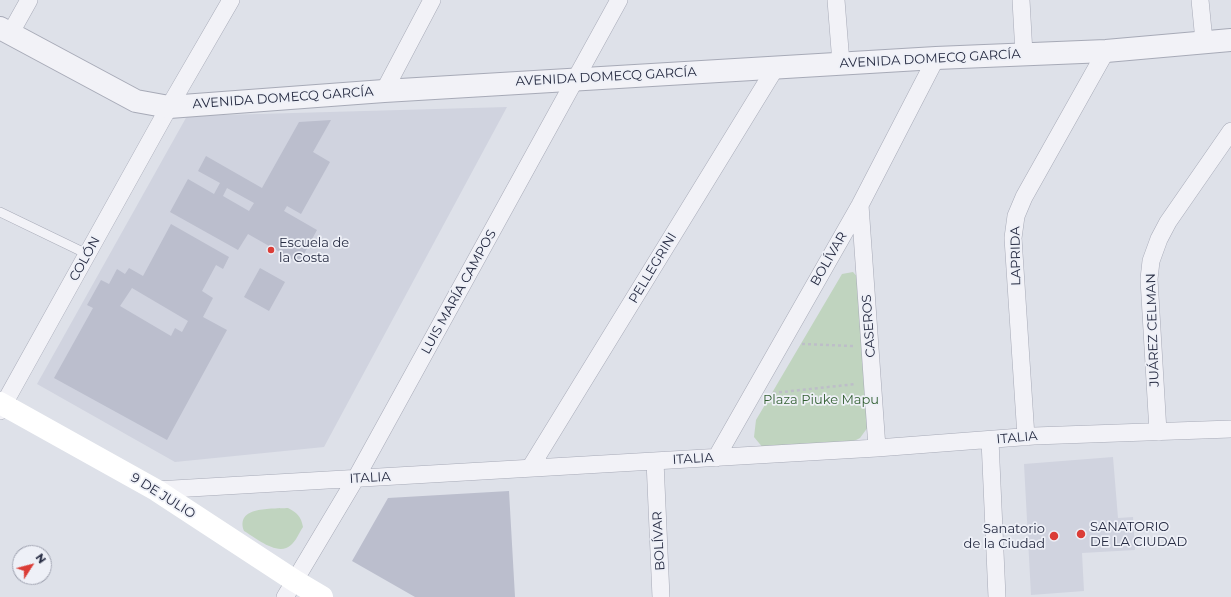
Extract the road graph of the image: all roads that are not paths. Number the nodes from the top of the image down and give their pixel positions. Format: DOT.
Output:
graph roads {
  1 [pos="29,0"];
  2 [pos="231,0"];
  3 [pos="432,0"];
  4 [pos="619,0"];
  5 [pos="836,0"];
  6 [pos="1021,0"];
  7 [pos="1200,0"];
  8 [pos="5,31"];
  9 [pos="1231,40"];
  10 [pos="1204,41"];
  11 [pos="1106,51"];
  12 [pos="1024,54"];
  13 [pos="936,58"];
  14 [pos="841,63"];
  15 [pos="776,67"];
  16 [pos="575,79"];
  17 [pos="384,91"];
  18 [pos="169,107"];
  19 [pos="1231,131"];
  20 [pos="860,205"];
  21 [pos="0,212"];
  22 [pos="87,254"];
  23 [pos="1,406"];
  24 [pos="1231,429"];
  25 [pos="1158,432"];
  26 [pos="1026,437"];
  27 [pos="990,440"];
  28 [pos="877,448"];
  29 [pos="716,458"];
  30 [pos="655,461"];
  31 [pos="530,468"];
  32 [pos="356,478"];
  33 [pos="156,490"];
  34 [pos="290,589"];
  35 [pos="322,597"];
  36 [pos="661,597"];
  37 [pos="997,597"];
  1 -- 8 [label="street"];
  2 -- 18 [label="street, COLÓN"];
  3 -- 17 [label="street"];
  4 -- 16 [label="street, LUIS MARÍA CAMPOS"];
  5 -- 14 [label="street"];
  6 -- 12 [label="street"];
  7 -- 10 [label="street"];
  8 -- 18 [label="street, AVENIDA DOMECQ GARCÍA"];
  9 -- 10 [label="street, AVENIDA DOMECQ GARCÍA"];
  10 -- 11 [label="street, AVENIDA DOMECQ GARCÍA"];
  11 -- 12 [label="street, AVENIDA DOMECQ GARCÍA"];
  11 -- 26 [label="street, LAPRIDA"];
  12 -- 13 [label="street, AVENIDA DOMECQ GARCÍA"];
  13 -- 14 [label="street, AVENIDA DOMECQ GARCÍA"];
  13 -- 20 [label="street, BOLÍVAR"];
  14 -- 15 [label="street, AVENIDA DOMECQ GARCÍA"];
  15 -- 16 [label="street, AVENIDA DOMECQ GARCÍA"];
  15 -- 31 [label="street, PELLEGRINI"];
  16 -- 17 [label="street, AVENIDA DOMECQ GARCÍA"];
  16 -- 32 [label="street, LUIS MARÍA CAMPOS"];
  17 -- 18 [label="street, AVENIDA DOMECQ GARCÍA"];
  18 -- 22 [label="street, COLÓN"];
  19 -- 25 [label="street, JUÁREZ CELMAN"];
  20 -- 28 [label="street, CASEROS"];
  20 -- 29 [label="street, BOLÍVAR"];
  21 -- 22 [label="lane"];
  22 -- 23 [label="street, COLÓN"];
  23 -- 33 [label="main road, 9 DE JULIO"];
  24 -- 25 [label="street, ITALIA"];
  25 -- 26 [label="street, ITALIA"];
  26 -- 27 [label="street, ITALIA"];
  27 -- 28 [label="street, ITALIA"];
  27 -- 37 [label="street"];
  28 -- 29 [label="street, ITALIA"];
  29 -- 30 [label="street, ITALIA"];
  30 -- 31 [label="street, ITALIA"];
  30 -- 36 [label="street, BOLÍVAR"];
  31 -- 32 [label="street, ITALIA"];
  32 -- 33 [label="street, ITALIA"];
  32 -- 34 [label="street, LUIS MARÍA CAMPOS"];
  33 -- 34 [label="main road, 9 DE JULIO"];
  34 -- 35 [label="main road, 9 DE JULIO"];
}
